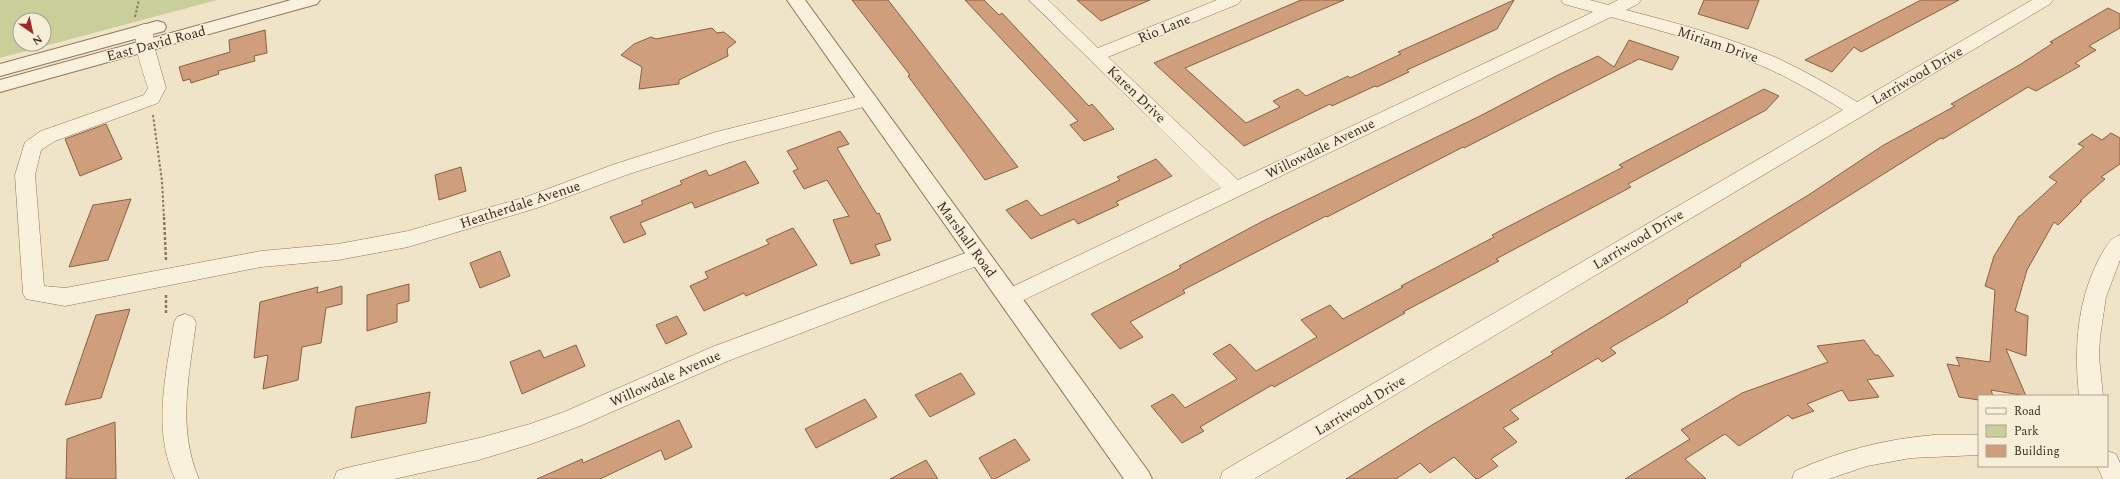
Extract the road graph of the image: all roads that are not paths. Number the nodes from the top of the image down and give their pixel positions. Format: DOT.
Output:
graph roads {
  1 [pos="258,0"];
  2 [pos="311,0"];
  3 [pos="796,0"];
  4 [pos="1038,0"];
  5 [pos="1232,0"];
  6 [pos="1570,0"];
  7 [pos="1632,0"];
  8 [pos="2044,0"];
  9 [pos="1609,11"];
  10 [pos="142,32"];
  11 [pos="1096,55"];
  12 [pos="0,70"];
  13 [pos="0,86"];
  14 [pos="868,100"];
  15 [pos="1857,110"];
  16 [pos="1236,189"];
  17 [pos="2120,243"];
  18 [pos="979,256"];
  19 [pos="1009,298"];
  20 [pos="185,322"];
  21 [pos="2091,395"];
  22 [pos="1978,446"];
  23 [pos="2108,464"];
  24 [pos="1135,478"];
  25 [pos="187,479"];
  26 [pos="346,479"];
  27 [pos="1232,479"];
  28 [pos="1804,479"];
  29 [pos="2115,479"];
  1 -- 10 [label="street, East David Road"];
  2 -- 10 [label="street, East David Road"];
  3 -- 14 [label="street, Marshall Road"];
  4 -- 11 [label="street, Karen Drive"];
  5 -- 11 [label="street, Rio Lane"];
  6 -- 9 [label="street, Miriam Drive"];
  7 -- 9 [label="street, Willowdale Avenue"];
  8 -- 15 [label="street, Larriwood Drive"];
  9 -- 15 [label="street, Miriam Drive"];
  9 -- 16 [label="street, Willowdale Avenue"];
  10 -- 12 [label="street, East David Road"];
  10 -- 13 [label="street, East David Road"];
  10 -- 14 [label="street, Heatherdale Avenue"];
  11 -- 16 [label="street, Karen Drive"];
  14 -- 18 [label="street, Marshall Road"];
  15 -- 27 [label="street, Larriwood Drive"];
  16 -- 19 [label="street, Willowdale Avenue"];
  17 -- 21 [label="street"];
  18 -- 19 [label="street, Marshall Road"];
  18 -- 26 [label="street, Willowdale Avenue"];
  19 -- 24 [label="street, Marshall Road"];
  20 -- 25 [label="street"];
  22 -- 28 [label="street"];
  23 -- 29 [label="street"];
}
